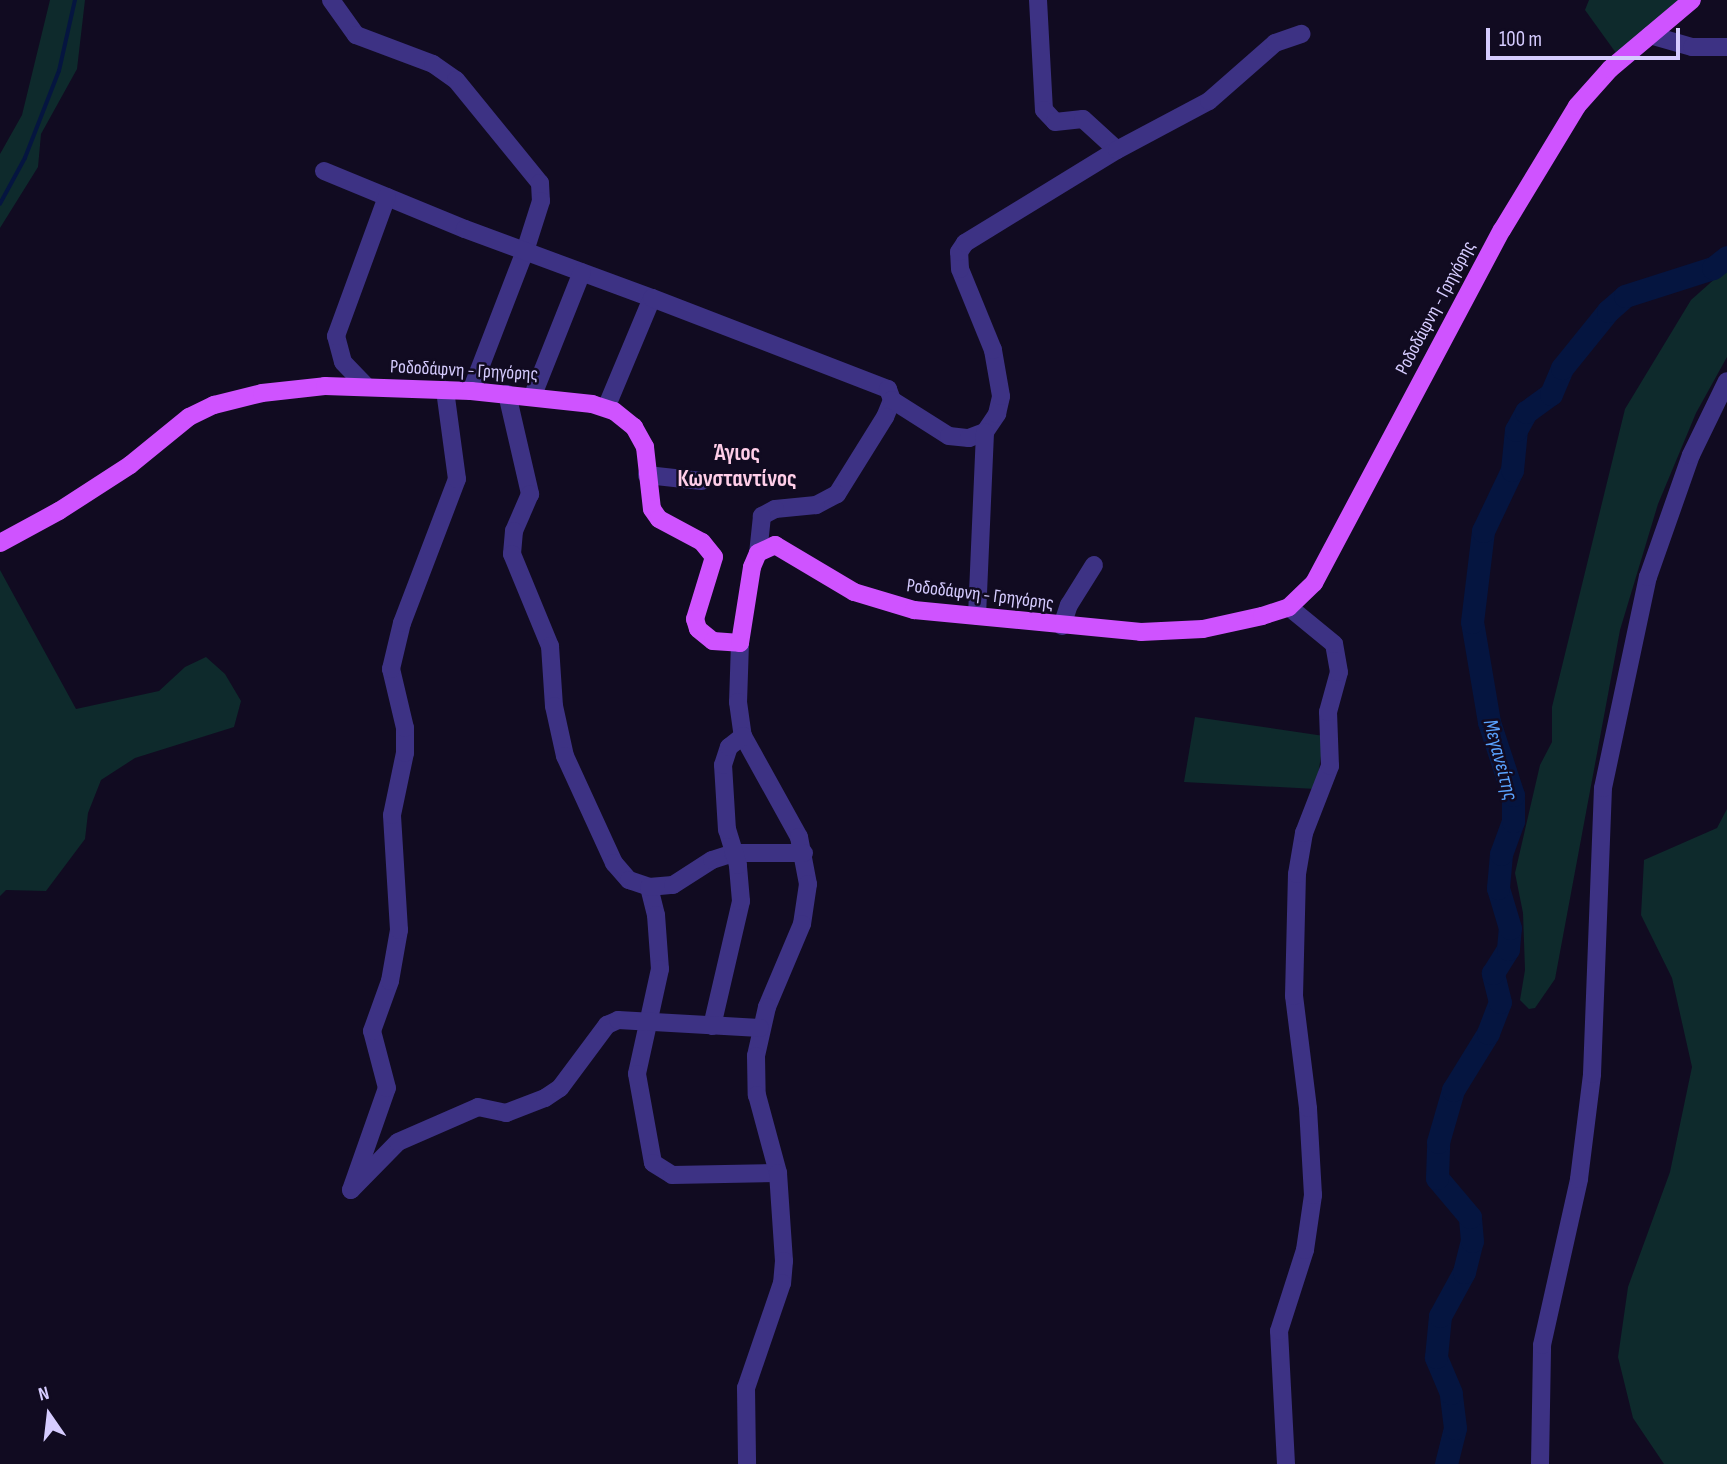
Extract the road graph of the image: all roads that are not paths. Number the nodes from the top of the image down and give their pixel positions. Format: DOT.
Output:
graph roads {
  1 [pos="331,0"];
  2 [pos="1038,0"];
  3 [pos="1692,0"];
  4 [pos="1301,34"];
  5 [pos="1650,35"];
  6 [pos="1727,47"];
  7 [pos="1117,149"];
  8 [pos="324,171"];
  9 [pos="387,197"];
  10 [pos="525,251"];
  11 [pos="582,272"];
  12 [pos="652,298"];
  13 [pos="1727,381"];
  14 [pos="366,386"];
  15 [pos="445,390"];
  16 [pos="471,391"];
  17 [pos="507,394"];
  18 [pos="533,395"];
  19 [pos="892,400"];
  20 [pos="606,408"];
  21 [pos="985,432"];
  22 [pos="647,475"];
  23 [pos="702,481"];
  24 [pos="0,543"];
  25 [pos="758,553"];
  26 [pos="1094,565"];
  27 [pos="1289,607"];
  28 [pos="977,616"];
  29 [pos="1062,626"];
  30 [pos="740,643"];
  31 [pos="743,736"];
  32 [pos="733,853"];
  33 [pos="804,853"];
  34 [pos="649,887"];
  35 [pos="649,1020"];
  36 [pos="712,1026"];
  37 [pos="760,1028"];
  38 [pos="778,1173"];
  39 [pos="747,1464"];
  40 [pos="1286,1464"];
  41 [pos="1540,1464"];
  1 -- 10 [label="street"];
  2 -- 7 [label="street"];
  3 -- 5 [label="main road, Ροδοδάφνη - Γρηγόρης"];
  4 -- 7 [label="street"];
  5 -- 6 [label="street"];
  5 -- 27 [label="main road, Ροδοδάφνη - Γρηγόρης"];
  7 -- 21 [label="street"];
  8 -- 9 [label="street"];
  9 -- 10 [label="street"];
  9 -- 14 [label="street"];
  10 -- 11 [label="street"];
  10 -- 16 [label="street"];
  11 -- 12 [label="street"];
  11 -- 18 [label="street"];
  12 -- 19 [label="street"];
  12 -- 20 [label="street"];
  13 -- 41 [label="street"];
  14 -- 15 [label="main road, Ροδοδάφνη - Γρηγόρης"];
  14 -- 24 [label="main road, Ροδοδάφνη - Γρηγόρης"];
  15 -- 16 [label="main road, Ροδοδάφνη - Γρηγόρης"];
  15 -- 35 [label="street"];
  16 -- 17 [label="main road, Ροδοδάφνη - Γρηγόρης"];
  17 -- 18 [label="main road, Ροδοδάφνη - Γρηγόρης"];
  17 -- 34 [label="street"];
  18 -- 20 [label="main road, Ροδοδάφνη - Γρηγόρης"];
  19 -- 21 [label="street"];
  19 -- 25 [label="street"];
  20 -- 22 [label="main road, Ροδοδάφνη - Γρηγόρης"];
  21 -- 28 [label="street"];
  22 -- 23 [label="street"];
  22 -- 30 [label="main road, Ροδοδάφνη - Γρηγόρης"];
  25 -- 28 [label="main road, Ροδοδάφνη - Γρηγόρης"];
  25 -- 30 [label="main road"];
  26 -- 29 [label="street"];
  27 -- 29 [label="main road, Ροδοδάφνη - Γρηγόρης"];
  27 -- 40 [label="street"];
  28 -- 29 [label="main road, Ροδοδάφνη - Γρηγόρης"];
  30 -- 31 [label="street"];
  31 -- 32 [label="street"];
  31 -- 33 [label="street"];
  32 -- 33 [label="street"];
  32 -- 34 [label="street"];
  32 -- 36 [label="street"];
  33 -- 37 [label="street"];
  34 -- 35 [label="street"];
  35 -- 36 [label="street"];
  35 -- 38 [label="street"];
  36 -- 37 [label="street"];
  37 -- 38 [label="street"];
  38 -- 39 [label="street"];
}
